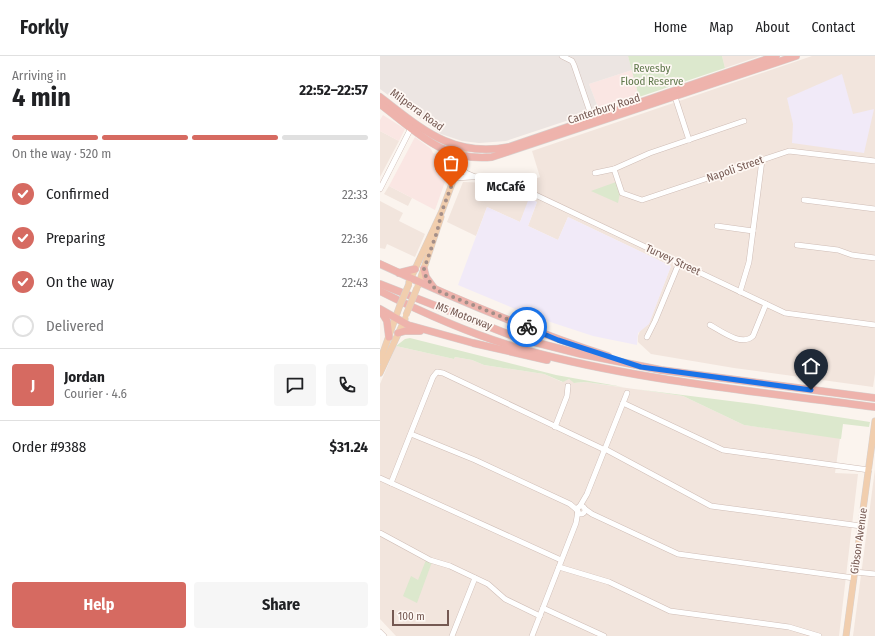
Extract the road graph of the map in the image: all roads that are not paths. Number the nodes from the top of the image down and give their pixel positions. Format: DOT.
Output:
graph roads {
  1 [pos="562,56"];
  2 [pos="776,56"];
  3 [pos="796,56"];
  4 [pos="380,96"];
  5 [pos="675,97"];
  6 [pos="380,104"];
  7 [pos="593,121"];
  8 [pos="744,121"];
  9 [pos="411,128"];
  10 [pos="689,140"];
  11 [pos="465,148"];
  12 [pos="463,157"];
  13 [pos="762,160"];
  14 [pos="875,161"];
  15 [pos="459,166"];
  16 [pos="614,169"];
  17 [pos="595,173"];
  18 [pos="476,176"];
  19 [pos="455,178"];
  20 [pos="380,189"];
  21 [pos="804,200"];
  22 [pos="875,209"];
  23 [pos="442,211"];
  24 [pos="717,226"];
  25 [pos="753,231"];
  26 [pos="797,245"];
  27 [pos="875,258"];
  28 [pos="679,263"];
  29 [pos="380,264"];
  30 [pos="415,269"];
  31 [pos="424,269"];
  32 [pos="399,273"];
  33 [pos="410,282"];
  34 [pos="380,284"];
  35 [pos="418,285"];
  36 [pos="436,290"];
  37 [pos="380,291"];
  38 [pos="740,292"];
  39 [pos="766,304"];
  40 [pos="380,310"];
  41 [pos="397,315"];
  42 [pos="404,319"];
  43 [pos="710,325"];
  44 [pos="875,326"];
  45 [pos="430,331"];
  46 [pos="398,333"];
  47 [pos="389,337"];
  48 [pos="647,337"];
  49 [pos="380,361"];
  50 [pos="641,367"];
  51 [pos="624,372"];
  52 [pos="380,373"];
  53 [pos="568,386"];
  54 [pos="627,393"];
  55 [pos="875,398"];
  56 [pos="623,403"];
  57 [pos="875,407"];
  58 [pos="875,421"];
  59 [pos="555,427"];
  60 [pos="411,434"];
  61 [pos="605,450"];
  62 [pos="873,454"];
  63 [pos="869,470"];
  64 [pos="380,478"];
  65 [pos="392,483"];
  66 [pos="581,510"];
  67 [pos="861,526"];
  68 [pos="380,533"];
  69 [pos="561,560"];
  70 [pos="559,567"];
  71 [pos="875,574"];
  72 [pos="854,575"];
  73 [pos="475,578"];
  74 [pos="542,608"];
  75 [pos="540,616"];
  76 [pos="380,632"];
  77 [pos="598,635"];
  78 [pos="384,636"];
  79 [pos="452,636"];
  80 [pos="532,636"];
  81 [pos="604,636"];
  82 [pos="819,636"];
  83 [pos="846,636"];
  1 -- 7 [label="street"];
  2 -- 7 [label="highway, Canterbury Road"];
  3 -- 5 [label="highway, Canterbury Road"];
  4 -- 11 [label="highway, Milperra Road"];
  5 -- 7 [label="highway, Canterbury Road"];
  5 -- 10 [label="street"];
  6 -- 9 [label="highway, Milperra Road"];
  7 -- 11 [label="highway, Canterbury Road"];
  7 -- 12 [label="highway, Canterbury Road"];
  8 -- 10 [label="street"];
  9 -- 12 [label="highway, Milperra Road"];
  9 -- 20 [label="street"];
  10 -- 16 [label="street"];
  11 -- 12 [label="main road"];
  12 -- 15 [label="main road"];
  13 -- 14 [label="street, Napoli Street"];
  13 -- 16 [label="street, Napoli Street"];
  13 -- 25 [label="street"];
  15 -- 18 [label="street, Turvey Street"];
  15 -- 19 [label="main road"];
  16 -- 17 [label="street"];
  18 -- 19 [label="street, Turvey Street"];
  18 -- 28 [label="street, Turvey Street"];
  19 -- 23 [label="main road"];
  21 -- 22 [label="street"];
  23 -- 30 [label="main road"];
  23 -- 31 [label="main road"];
  24 -- 25 [label="street"];
  25 -- 38 [label="street"];
  26 -- 27 [label="street"];
  28 -- 38 [label="street, Turvey Street"];
  28 -- 48 [label="street"];
  29 -- 32 [label="highway"];
  30 -- 32 [label="highway"];
  30 -- 33 [label="main road"];
  31 -- 35 [label="main road"];
  31 -- 36 [label="highway"];
  32 -- 33 [label="highway"];
  33 -- 35 [label="highway"];
  33 -- 41 [label="main road, bridge"];
  34 -- 50 [label="highway, M5 Motorway"];
  35 -- 36 [label="highway"];
  35 -- 42 [label="main road, bridge"];
  36 -- 50 [label="highway"];
  37 -- 51 [label="highway, M5 Motorway"];
  38 -- 39 [label="street, Turvey Street"];
  39 -- 43 [label="street"];
  39 -- 44 [label="street, Turvey Street"];
  40 -- 41 [label="highway"];
  40 -- 47 [label="highway"];
  41 -- 42 [label="highway"];
  41 -- 47 [label="main road"];
  42 -- 45 [label="highway"];
  42 -- 46 [label="main road"];
  45 -- 46 [label="highway"];
  45 -- 51 [label="highway"];
  46 -- 52 [label="main road"];
  47 -- 49 [label="main road"];
  50 -- 55 [label="highway, M5 Motorway"];
  51 -- 57 [label="highway, M5 Motorway"];
  53 -- 59 [label="street"];
  54 -- 56 [label="street"];
  56 -- 61 [label="street"];
  56 -- 63 [label="street"];
  58 -- 62 [label="main road, Gibson Avenue"];
  59 -- 60 [label="street"];
  59 -- 61 [label="street"];
  60 -- 65 [label="street"];
  60 -- 66 [label="street"];
  61 -- 66 [label="street"];
  61 -- 67 [label="street"];
  62 -- 63 [label="main road, Gibson Avenue"];
  63 -- 67 [label="main road, Gibson Avenue"];
  64 -- 65 [label="street"];
  65 -- 69 [label="street"];
  66 -- 69 [label="street"];
  66 -- 72 [label="street"];
  67 -- 72 [label="main road, Gibson Avenue"];
  68 -- 73 [label="street"];
  69 -- 70 [label="street"];
  70 -- 74 [label="street"];
  70 -- 82 [label="street"];
  71 -- 72 [label="street"];
  72 -- 83 [label="main road, Gibson Avenue"];
  73 -- 75 [label="street"];
  73 -- 79 [label="street"];
  74 -- 75 [label="street"];
  74 -- 77 [label="street"];
  75 -- 80 [label="street"];
  76 -- 78 [label="street"];
  77 -- 81 [label="street"];
}
